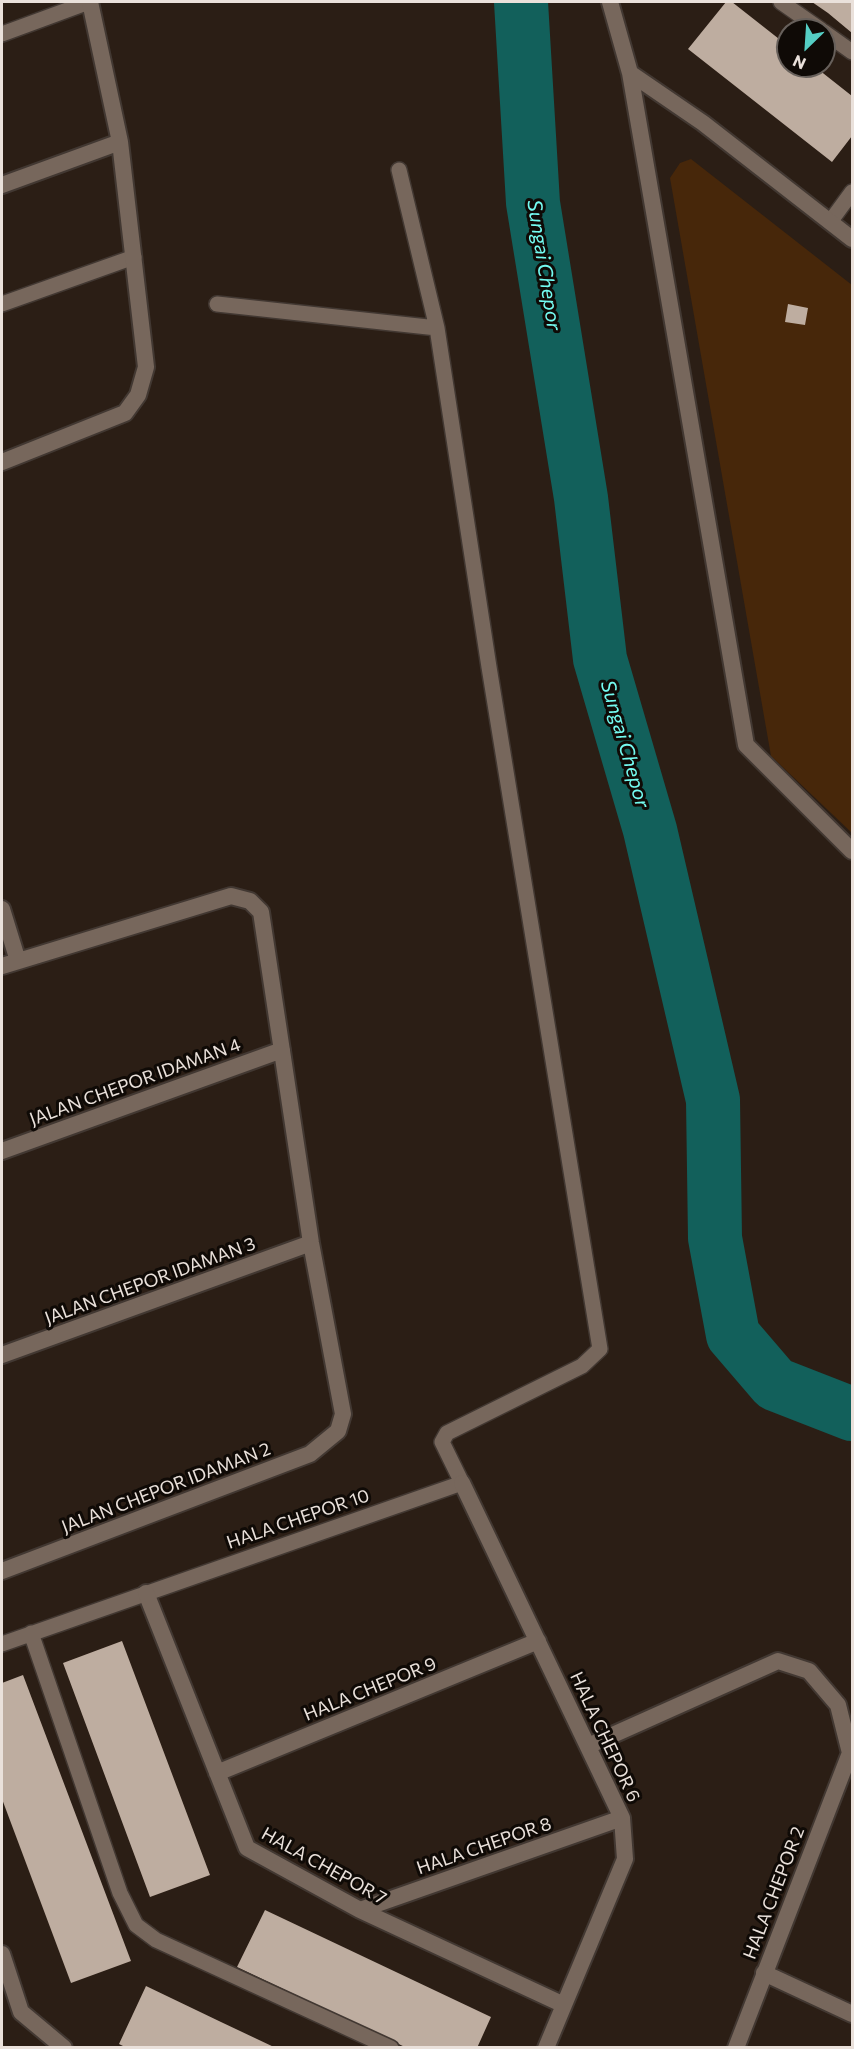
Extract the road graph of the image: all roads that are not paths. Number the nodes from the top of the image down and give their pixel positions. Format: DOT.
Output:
graph roads {
  1 [pos="90,2"];
  2 [pos="610,2"];
  3 [pos="781,2"];
  4 [pos="804,18"];
  5 [pos="2,34"];
  6 [pos="836,40"];
  7 [pos="852,52"];
  8 [pos="630,73"];
  9 [pos="120,142"];
  10 [pos="399,170"];
  11 [pos="2,185"];
  12 [pos="852,192"];
  13 [pos="830,222"];
  14 [pos="852,239"];
  15 [pos="134,258"];
  16 [pos="2,304"];
  17 [pos="217,304"];
  18 [pos="437,328"];
  19 [pos="2,462"];
  20 [pos="852,851"];
  21 [pos="2,909"];
  22 [pos="10,964"];
  23 [pos="282,1050"];
  24 [pos="2,1151"];
  25 [pos="311,1243"];
  26 [pos="2,1355"];
  27 [pos="462,1483"];
  28 [pos="2,1571"];
  29 [pos="146,1593"];
  30 [pos="31,1633"];
  31 [pos="538,1641"];
  32 [pos="2,1644"];
  33 [pos="588,1746"];
  34 [pos="217,1773"];
  35 [pos="621,1818"];
  36 [pos="360,1910"];
  37 [pos="2,1954"];
  38 [pos="764,1973"];
  39 [pos="564,2005"];
  40 [pos="852,2014"];
  41 [pos="64,2048"];
  42 [pos="392,2048"];
  43 [pos="546,2048"];
  44 [pos="736,2048"];
  1 -- 5 [label="lane"];
  1 -- 9 [label="street"];
  2 -- 8 [label="street"];
  3 -- 4 [label="lane"];
  6 -- 7 [label="lane"];
  8 -- 13 [label="street"];
  8 -- 20 [label="street"];
  9 -- 11 [label="street"];
  9 -- 15 [label="street"];
  10 -- 18 [label="lane"];
  12 -- 13 [label="lane"];
  13 -- 14 [label="street"];
  15 -- 16 [label="lane"];
  15 -- 19 [label="street"];
  17 -- 18 [label="lane"];
  18 -- 27 [label="lane"];
  21 -- 22 [label="street"];
  22 -- 23 [label="street"];
  23 -- 24 [label="street, JALAN CHEPOR IDAMAN 4"];
  23 -- 25 [label="street"];
  25 -- 26 [label="street, JALAN CHEPOR IDAMAN 3"];
  25 -- 28 [label="street, JALAN CHEPOR IDAMAN 2"];
  27 -- 29 [label="lane, HALA CHEPOR 10"];
  27 -- 31 [label="street, HALA CHEPOR 6"];
  29 -- 30 [label="lane, HALA CHEPOR 10"];
  29 -- 34 [label="street, HALA CHEPOR 7"];
  30 -- 32 [label="lane, HALA CHEPOR 10"];
  30 -- 42 [label="lane"];
  31 -- 33 [label="street, HALA CHEPOR 6"];
  31 -- 34 [label="street, HALA CHEPOR 9"];
  33 -- 35 [label="street, HALA CHEPOR 6"];
  33 -- 38 [label="street, HALA CHEPOR 2"];
  34 -- 36 [label="street, HALA CHEPOR 7"];
  35 -- 36 [label="street, HALA CHEPOR 8"];
  35 -- 39 [label="street, HALA CHEPOR 6"];
  36 -- 39 [label="street, HALA CHEPOR 7"];
  37 -- 41 [label="street"];
  38 -- 40 [label="street"];
  38 -- 44 [label="street, HALA CHEPOR 2"];
  39 -- 43 [label="street, HALA CHEPOR 6"];
}
